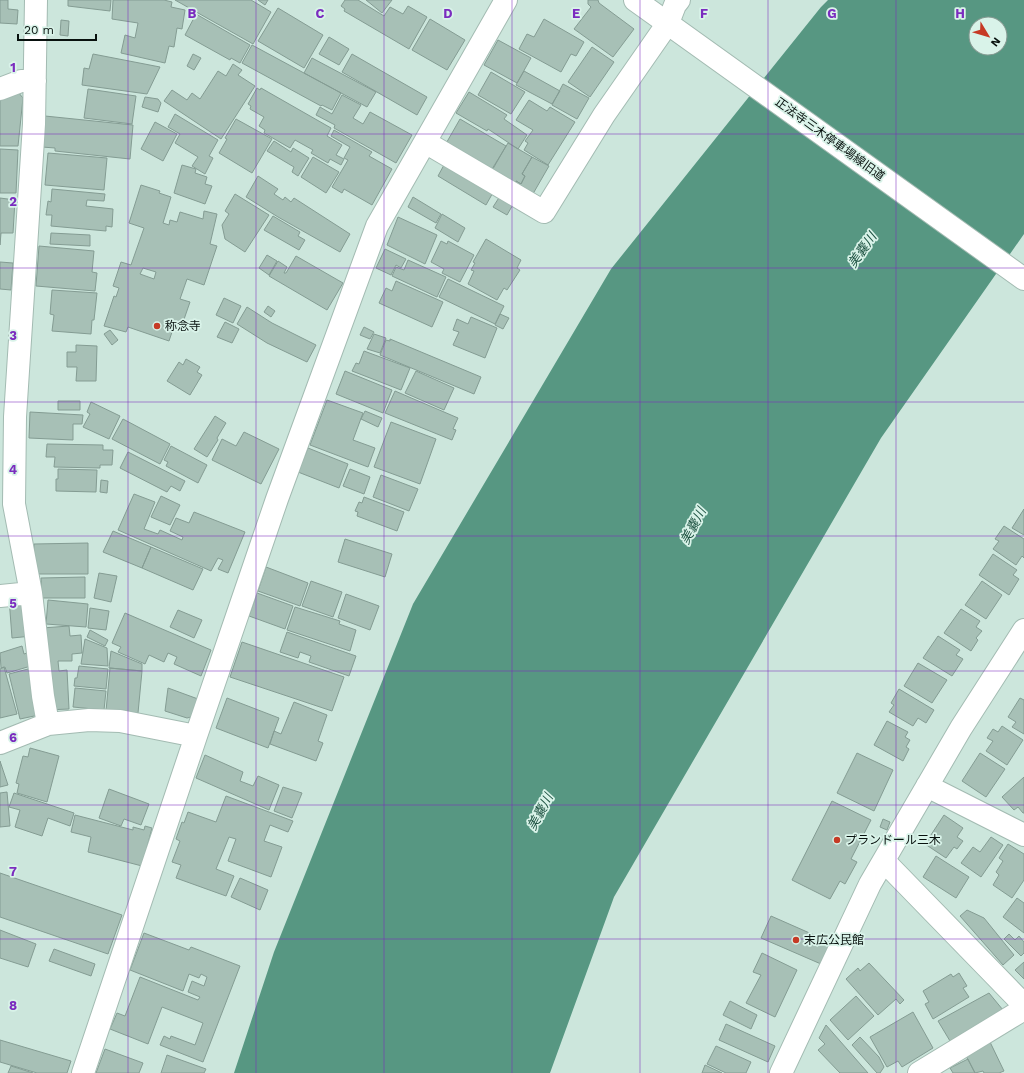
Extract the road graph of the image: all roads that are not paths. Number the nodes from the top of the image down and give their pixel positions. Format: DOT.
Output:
graph roads {
  1 [pos="36,0"];
  2 [pos="506,0"];
  3 [pos="635,0"];
  4 [pos="672,7"];
  5 [pos="34,81"];
  6 [pos="0,89"];
  7 [pos="425,142"];
  8 [pos="1024,279"];
  9 [pos="31,593"];
  10 [pos="0,596"];
  11 [pos="1024,630"];
  12 [pos="48,724"];
  13 [pos="196,736"];
  14 [pos="0,743"];
  15 [pos="927,786"];
  16 [pos="1024,835"];
  17 [pos="884,861"];
  18 [pos="1024,1005"];
  19 [pos="1024,1010"];
  20 [pos="83,1073"];
  21 [pos="781,1073"];
  22 [pos="919,1073"];
  1 -- 5 [label="street"];
  2 -- 7 [label="street"];
  3 -- 4 [label="street, 正法寺三木停車場線旧道"];
  4 -- 7 [label="street"];
  4 -- 8 [label="street, 正法寺三木停車場線旧道"];
  5 -- 6 [label="street"];
  5 -- 9 [label="street"];
  7 -- 13 [label="street"];
  9 -- 10 [label="street"];
  9 -- 12 [label="street"];
  11 -- 15 [label="street"];
  12 -- 13 [label="street"];
  12 -- 14 [label="street"];
  13 -- 20 [label="street"];
  15 -- 16 [label="street"];
  15 -- 17 [label="street"];
  17 -- 18 [label="street"];
  17 -- 21 [label="street"];
  19 -- 22 [label="street"];
}
